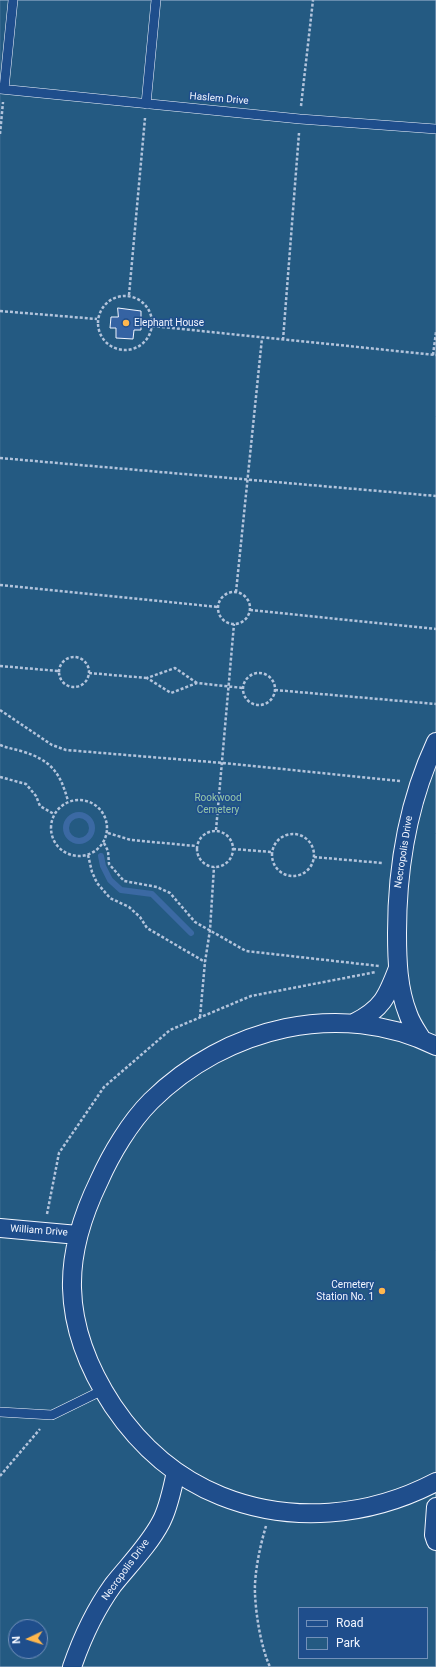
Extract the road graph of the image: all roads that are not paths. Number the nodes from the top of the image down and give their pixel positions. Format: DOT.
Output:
graph roads {
  1 [pos="13,0"];
  2 [pos="156,0"];
  3 [pos="2,89"];
  4 [pos="146,104"];
  5 [pos="436,129"];
  6 [pos="436,742"];
  7 [pos="398,968"];
  8 [pos="354,1023"];
  9 [pos="428,1042"];
  10 [pos="0,1228"];
  11 [pos="78,1234"];
  12 [pos="103,1390"];
  13 [pos="0,1412"];
  14 [pos="176,1472"];
  15 [pos="436,1482"];
  16 [pos="436,1506"];
  17 [pos="436,1541"];
  18 [pos="72,1667"];
  1 -- 3 [label="lane"];
  2 -- 4 [label="lane"];
  3 -- 4 [label="lane, Haslem Drive"];
  4 -- 5 [label="lane, Haslem Drive"];
  6 -- 7 [label="street, Necropolis Drive"];
  7 -- 8 [label="street, Necropolis Drive"];
  7 -- 9 [label="street, Necropolis Drive"];
  8 -- 9 [label="street"];
  8 -- 11 [label="street"];
  10 -- 11 [label="street, William Drive"];
  11 -- 12 [label="street"];
  12 -- 13 [label="lane"];
  12 -- 14 [label="street"];
  14 -- 15 [label="street"];
  14 -- 18 [label="street, Necropolis Drive"];
  16 -- 17 [label="street"];
}
